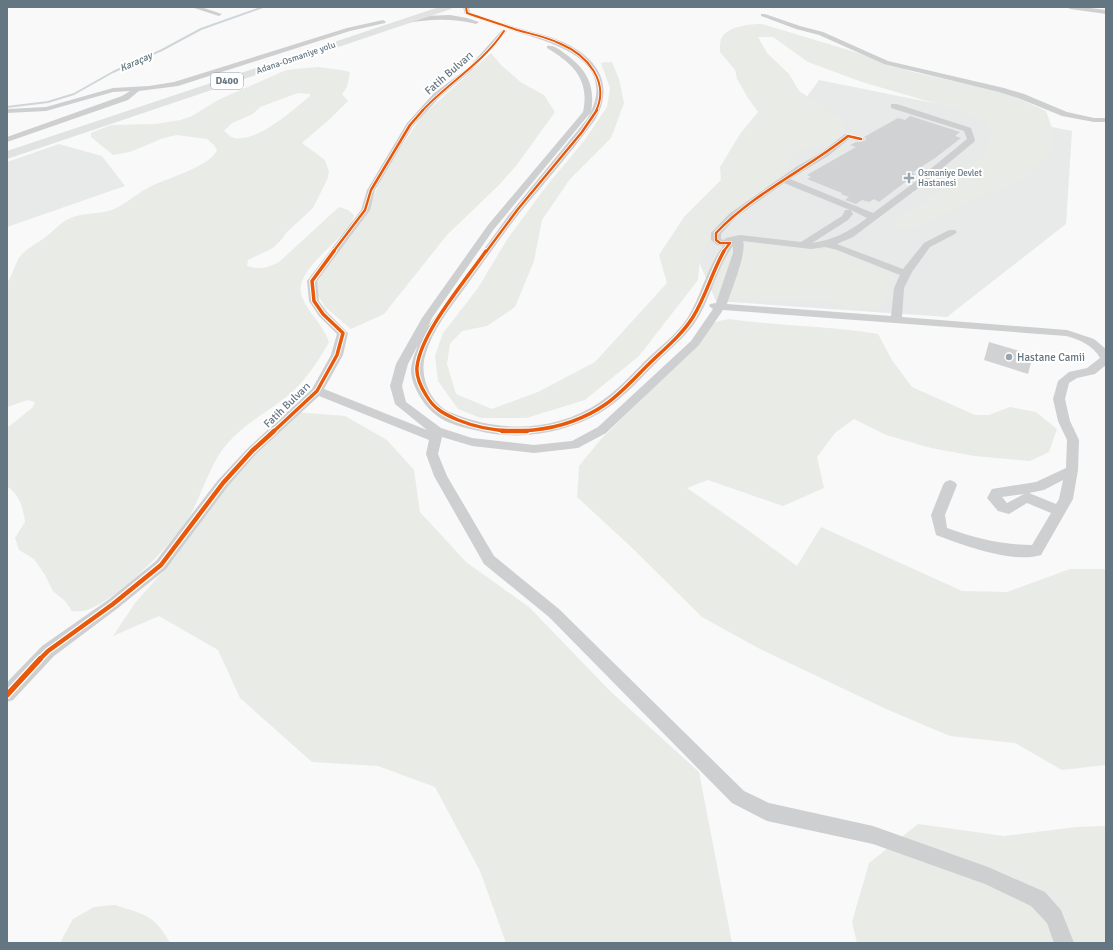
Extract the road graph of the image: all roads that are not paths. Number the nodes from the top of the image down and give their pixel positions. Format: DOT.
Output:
graph roads {
  1 [pos="194,7"];
  2 [pos="1070,7"];
  3 [pos="452,10"];
  4 [pos="1106,12"];
  5 [pos="218,14"];
  6 [pos="762,15"];
  7 [pos="384,22"];
  8 [pos="402,22"];
  9 [pos="504,31"];
  10 [pos="134,89"];
  11 [pos="894,106"];
  12 [pos="7,111"];
  13 [pos="1106,120"];
  14 [pos="861,139"];
  15 [pos="7,140"];
  16 [pos="7,147"];
  17 [pos="7,155"];
  18 [pos="784,180"];
  19 [pos="848,212"];
  20 [pos="873,218"];
  21 [pos="952,232"];
  22 [pos="720,242"];
  23 [pos="824,244"];
  24 [pos="801,245"];
  25 [pos="906,274"];
  26 [pos="701,302"];
  27 [pos="720,306"];
  28 [pos="896,320"];
  29 [pos="316,391"];
  30 [pos="436,434"];
  31 [pos="1072,470"];
  32 [pos="950,485"];
  33 [pos="1059,511"];
  34 [pos="7,695"];
  35 [pos="1064,943"];
  1 -- 5 [label="street"];
  2 -- 4 [label="street"];
  3 -- 7 [label="highway, Adana-Osmaniye yolu / D400"];
  3 -- 8 [label="highway, Adana-Osmaniye yolu / D400"];
  3 -- 8 [label="street"];
  3 -- 9 [label="street"];
  3 -- 26 [label="street"];
  6 -- 13 [label="street"];
  7 -- 10 [label="street"];
  7 -- 16 [label="highway, Adana-Osmaniye yolu / D400"];
  8 -- 17 [label="highway, Adana-Osmaniye yolu / D400"];
  9 -- 29 [label="street, Fatih Bulvarı"];
  9 -- 30 [label="street"];
  10 -- 12 [label="street"];
  10 -- 15 [label="street"];
  11 -- 20 [label="street"];
  14 -- 18 [label="street"];
  18 -- 20 [label="street"];
  18 -- 22 [label="street"];
  19 -- 24 [label="street"];
  20 -- 23 [label="street"];
  21 -- 25 [label="street"];
  22 -- 24 [label="street"];
  22 -- 26 [label="street"];
  22 -- 27 [label="street"];
  23 -- 24 [label="street"];
  23 -- 25 [label="street"];
  25 -- 28 [label="street"];
  26 -- 27 [label="street"];
  27 -- 28 [label="street"];
  27 -- 30 [label="street"];
  28 -- 31 [label="street"];
  29 -- 30 [label="street"];
  29 -- 34 [label="street, Fatih Bulvarı"];
  30 -- 35 [label="street"];
  31 -- 33 [label="street"];
  31 -- 33 [label="street"];
  32 -- 33 [label="street"];
}
